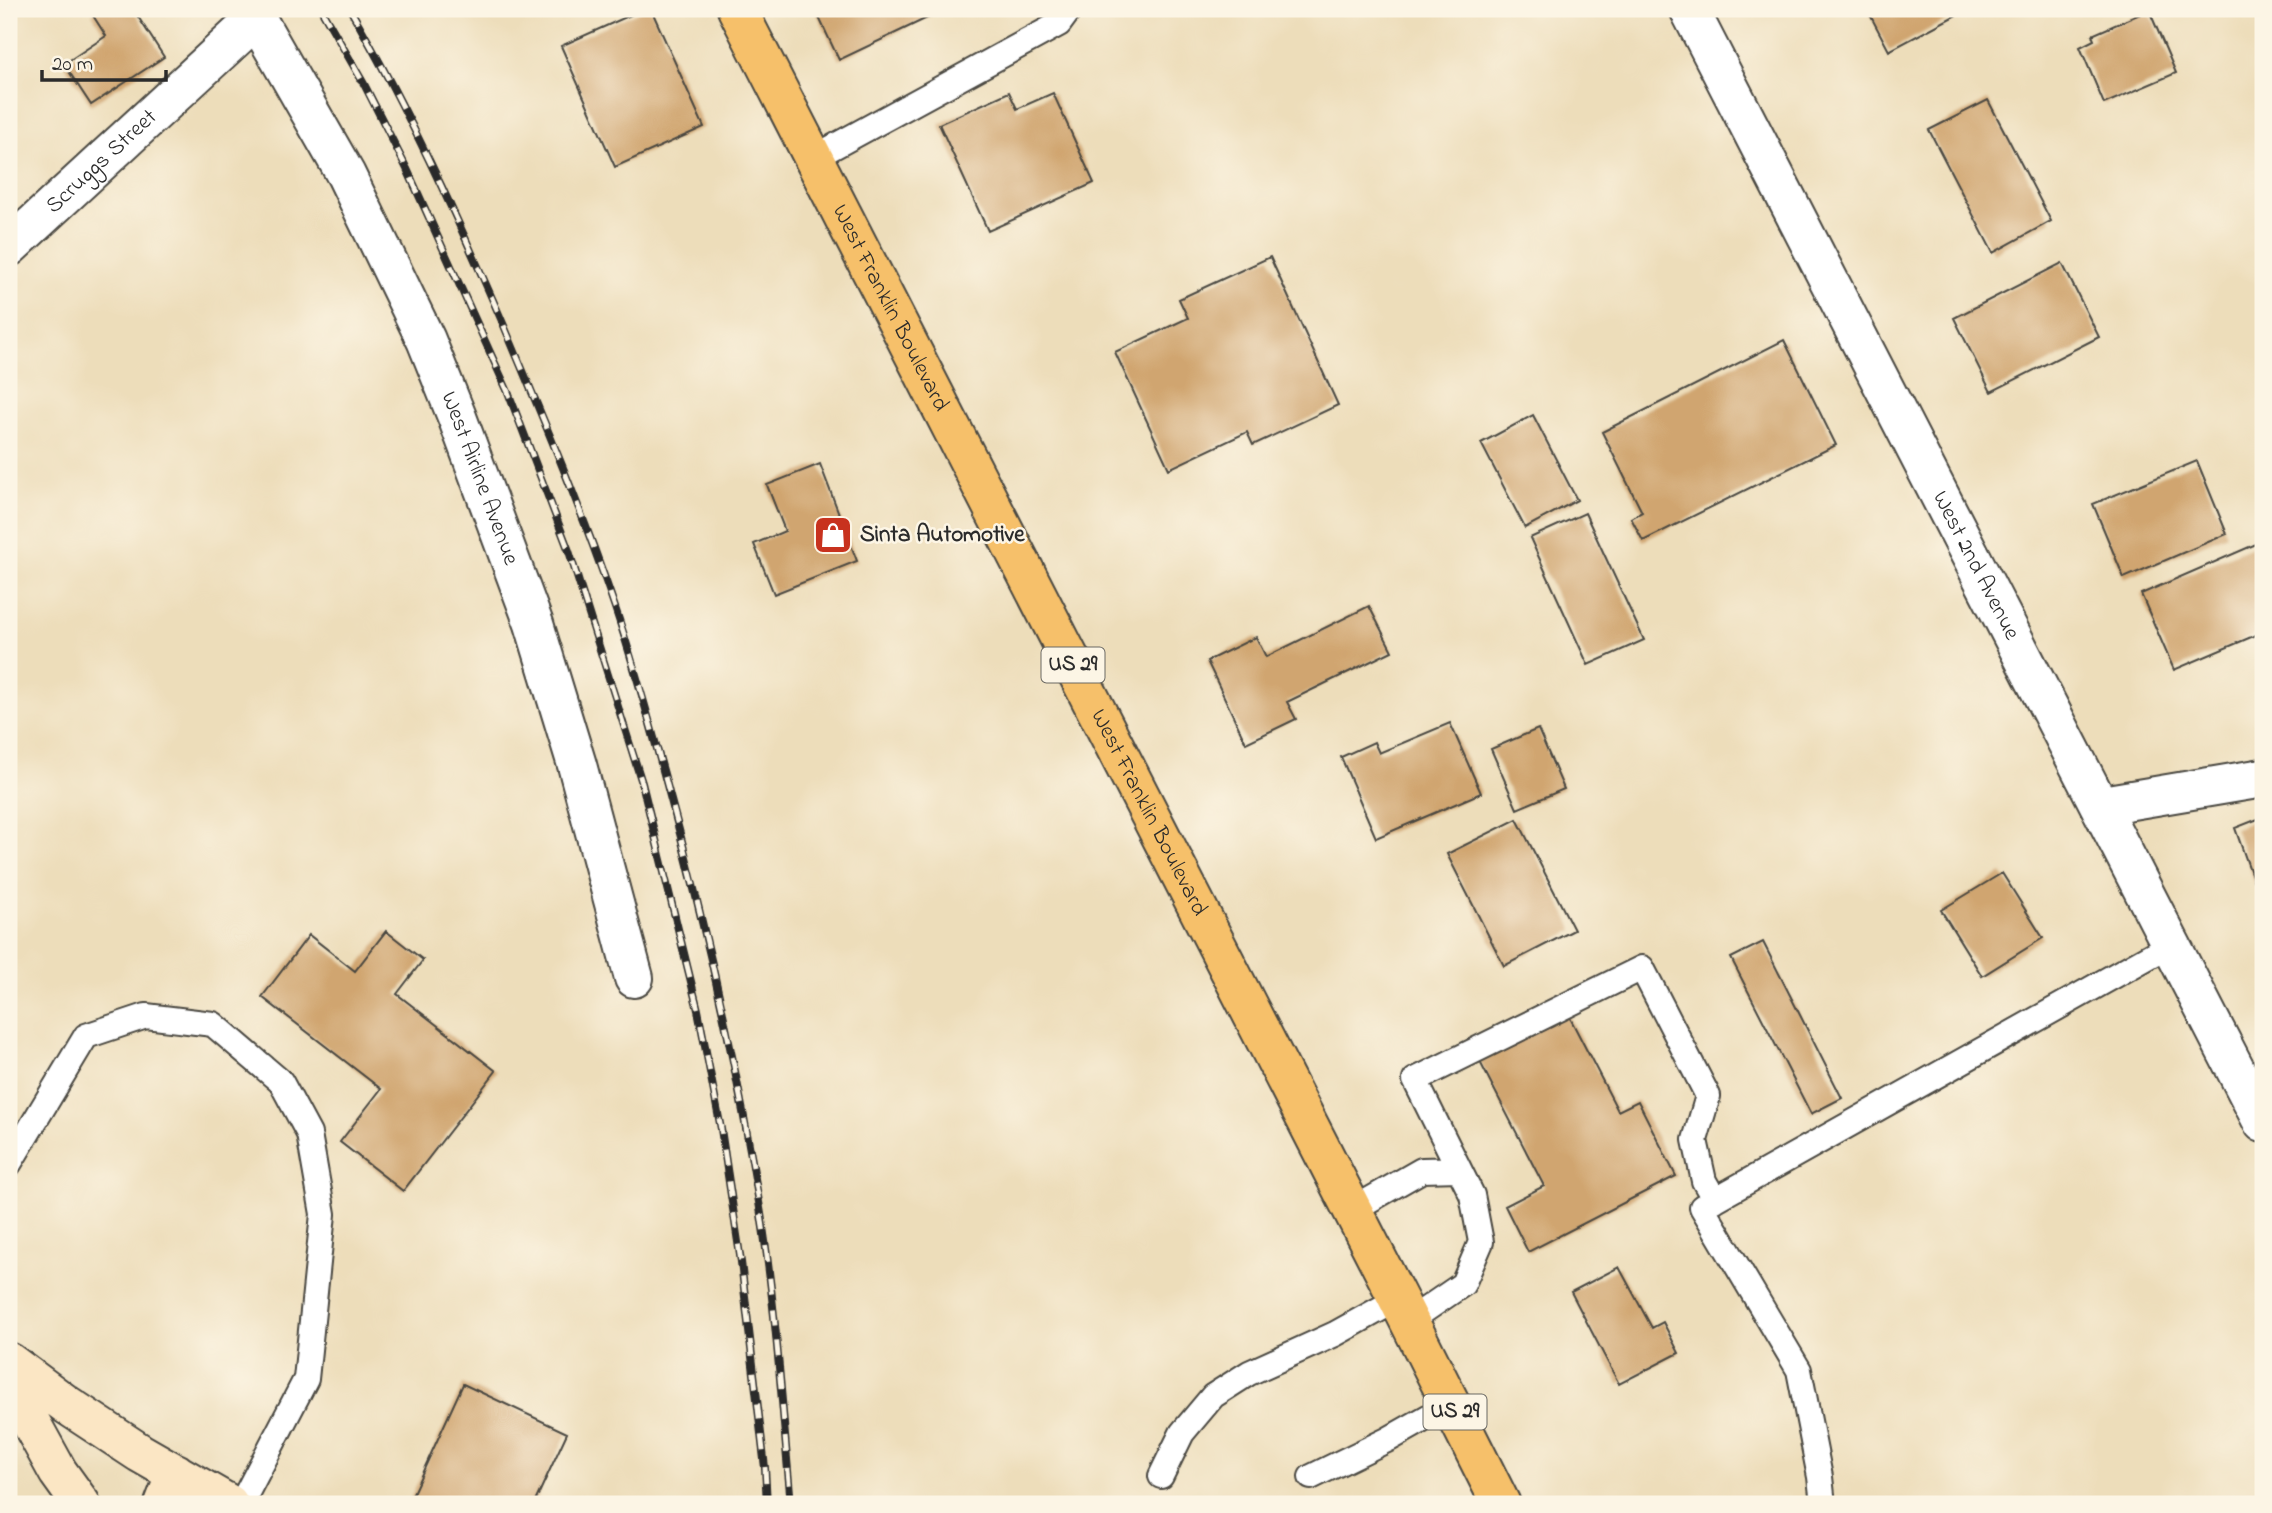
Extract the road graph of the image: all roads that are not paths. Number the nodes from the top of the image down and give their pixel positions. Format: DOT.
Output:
graph roads {
  1 [pos="737,9"];
  2 [pos="1069,9"];
  3 [pos="1689,9"];
  4 [pos="254,13"];
  5 [pos="813,158"];
  6 [pos="9,247"];
  7 [pos="2263,778"];
  8 [pos="2102,805"];
  9 [pos="2171,944"];
  10 [pos="634,978"];
  11 [pos="2253,1081"];
  12 [pos="2263,1123"];
  13 [pos="9,1164"];
  14 [pos="1459,1169"];
  15 [pos="1715,1200"];
  16 [pos="1352,1210"];
  17 [pos="1404,1310"];
  18 [pos="10,1388"];
  19 [pos="1451,1404"];
  20 [pos="1161,1476"];
  21 [pos="1311,1477"];
  22 [pos="170,1489"];
  23 [pos="81,1504"];
  24 [pos="229,1504"];
  25 [pos="241,1504"];
  26 [pos="1501,1504"];
  27 [pos="1823,1504"];
  1 -- 5 [label="main road, West Franklin Boulevard / US 29"];
  2 -- 5 [label="lane"];
  3 -- 8 [label="street, West 2nd Avenue"];
  4 -- 6 [label="street, Scruggs Street"];
  4 -- 10 [label="street, West Airline Avenue"];
  5 -- 16 [label="main road, West Franklin Boulevard / US 29"];
  7 -- 8 [label="street"];
  8 -- 9 [label="street, West 2nd Avenue"];
  9 -- 11 [label="street, West 2nd Avenue"];
  9 -- 15 [label="lane"];
  11 -- 12 [label="street, West 2nd Avenue"];
  13 -- 25 [label="lane"];
  14 -- 15 [label="lane"];
  14 -- 16 [label="lane"];
  14 -- 17 [label="lane"];
  15 -- 27 [label="lane"];
  16 -- 17 [label="main road, West Franklin Boulevard / US 29"];
  17 -- 19 [label="main road, West Franklin Boulevard / US 29"];
  17 -- 20 [label="lane"];
  18 -- 22 [label="main road"];
  18 -- 23 [label="main road"];
  19 -- 21 [label="lane"];
  19 -- 26 [label="main road, West Franklin Boulevard / US 29"];
  22 -- 24 [label="main road"];
}
